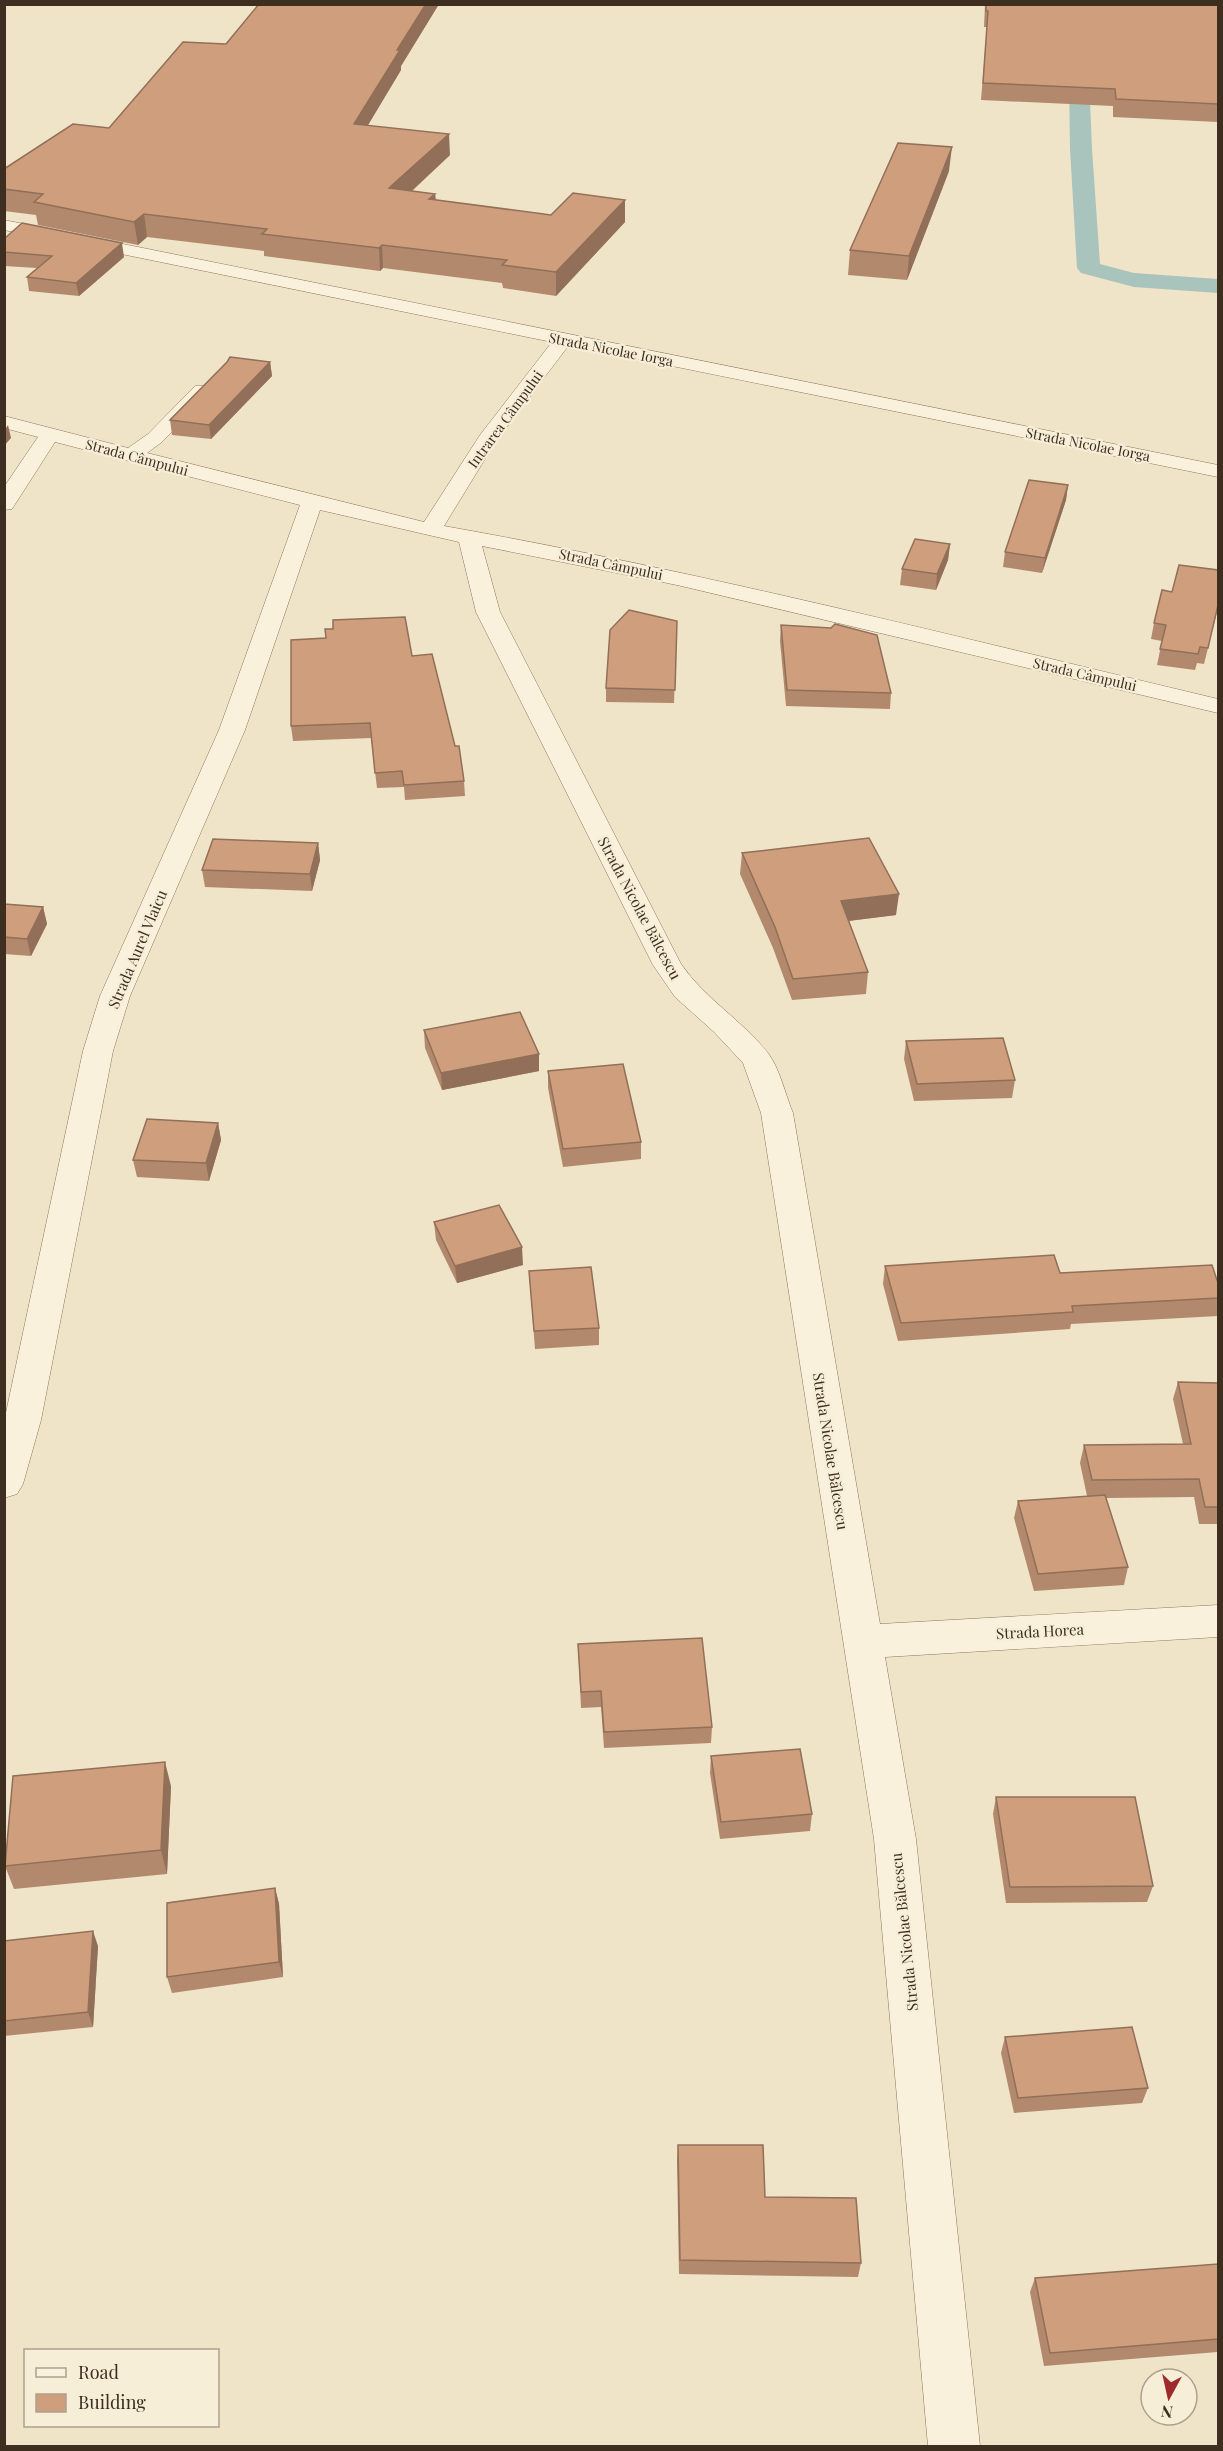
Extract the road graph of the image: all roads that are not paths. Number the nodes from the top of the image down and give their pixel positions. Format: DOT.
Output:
graph roads {
  1 [pos="4,225"];
  2 [pos="564,339"];
  3 [pos="212,380"];
  4 [pos="4,422"];
  5 [pos="50,434"];
  6 [pos="131,455"];
  7 [pos="1218,471"];
  8 [pos="312,502"];
  9 [pos="4,504"];
  10 [pos="429,530"];
  11 [pos="469,538"];
  12 [pos="1217,701"];
  13 [pos="4,1484"];
  14 [pos="1218,1621"];
  15 [pos="862,1642"];
  16 [pos="954,2446"];
  1 -- 2 [label="street, Strada Nicolae Iorga"];
  2 -- 7 [label="street, Strada Nicolae Iorga"];
  2 -- 10 [label="street, Intrarea Câmpului"];
  3 -- 6 [label="street"];
  4 -- 5 [label="street, Strada Câmpului"];
  5 -- 6 [label="street, Strada Câmpului"];
  5 -- 9 [label="street"];
  6 -- 8 [label="street, Strada Câmpului"];
  8 -- 10 [label="street, Strada Câmpului"];
  8 -- 13 [label="street, Strada Aurel Vlaicu"];
  10 -- 11 [label="street, Strada Câmpului"];
  11 -- 12 [label="street, Strada Câmpului"];
  11 -- 15 [label="street, Strada Nicolae Bălcescu"];
  14 -- 15 [label="street, Strada Horea"];
  15 -- 16 [label="street, Strada Nicolae Bălcescu"];
}
